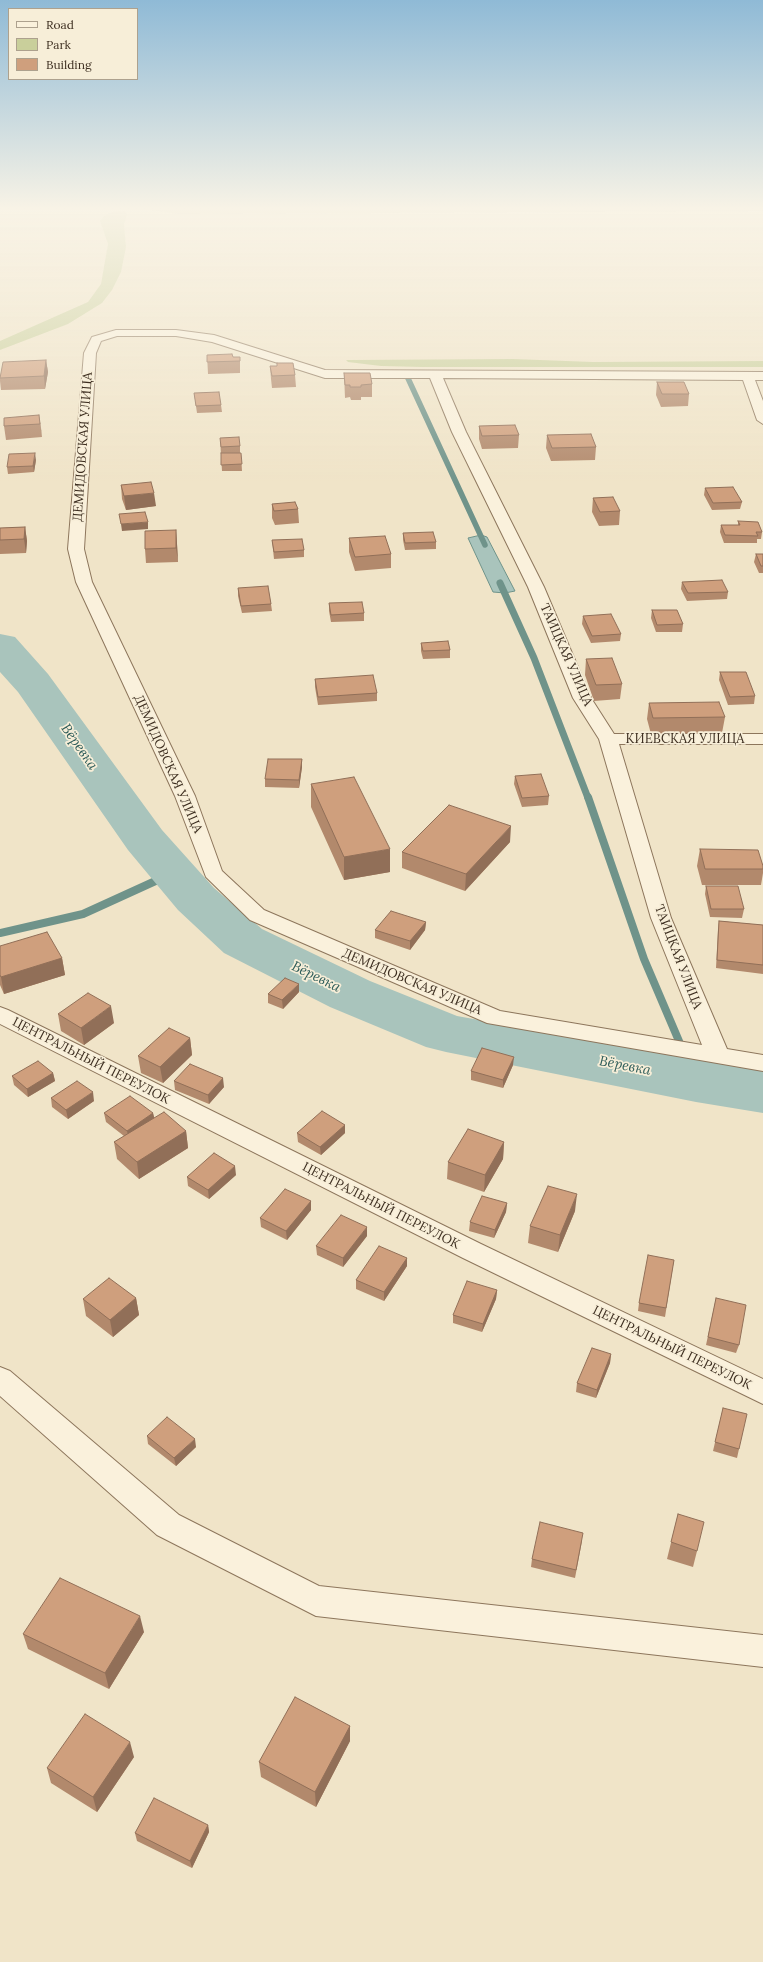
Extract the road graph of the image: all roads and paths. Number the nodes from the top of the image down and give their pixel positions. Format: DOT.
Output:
graph roads {
  1 [pos="436,375"];
  2 [pos="748,376"];
  3 [pos="763,376"];
  4 [pos="763,420"];
  5 [pos="608,739"];
  6 [pos="763,739"];
  7 [pos="0,1015"];
  8 [pos="718,1055"];
  9 [pos="763,1063"];
  10 [pos="0,1379"];
  11 [pos="763,1392"];
  12 [pos="763,1651"];
  1 -- 2 [label="street"];
  1 -- 5 [label="street, ТАИЦКАЯ УЛИЦА"];
  1 -- 8 [label="street, ДЕМИДОВСКАЯ УЛИЦА"];
  2 -- 3 [label="street"];
  2 -- 4 [label="street"];
  5 -- 6 [label="street, КИЕВСКАЯ УЛИЦА"];
  5 -- 8 [label="street, ТАИЦКАЯ УЛИЦА"];
  7 -- 11 [label="street, ЦЕНТРАЛЬНЫЙ ПЕРЕУЛОК"];
  8 -- 9 [label="street, ДЕМИДОВСКАЯ УЛИЦА"];
  10 -- 12 [label="street"];
}
